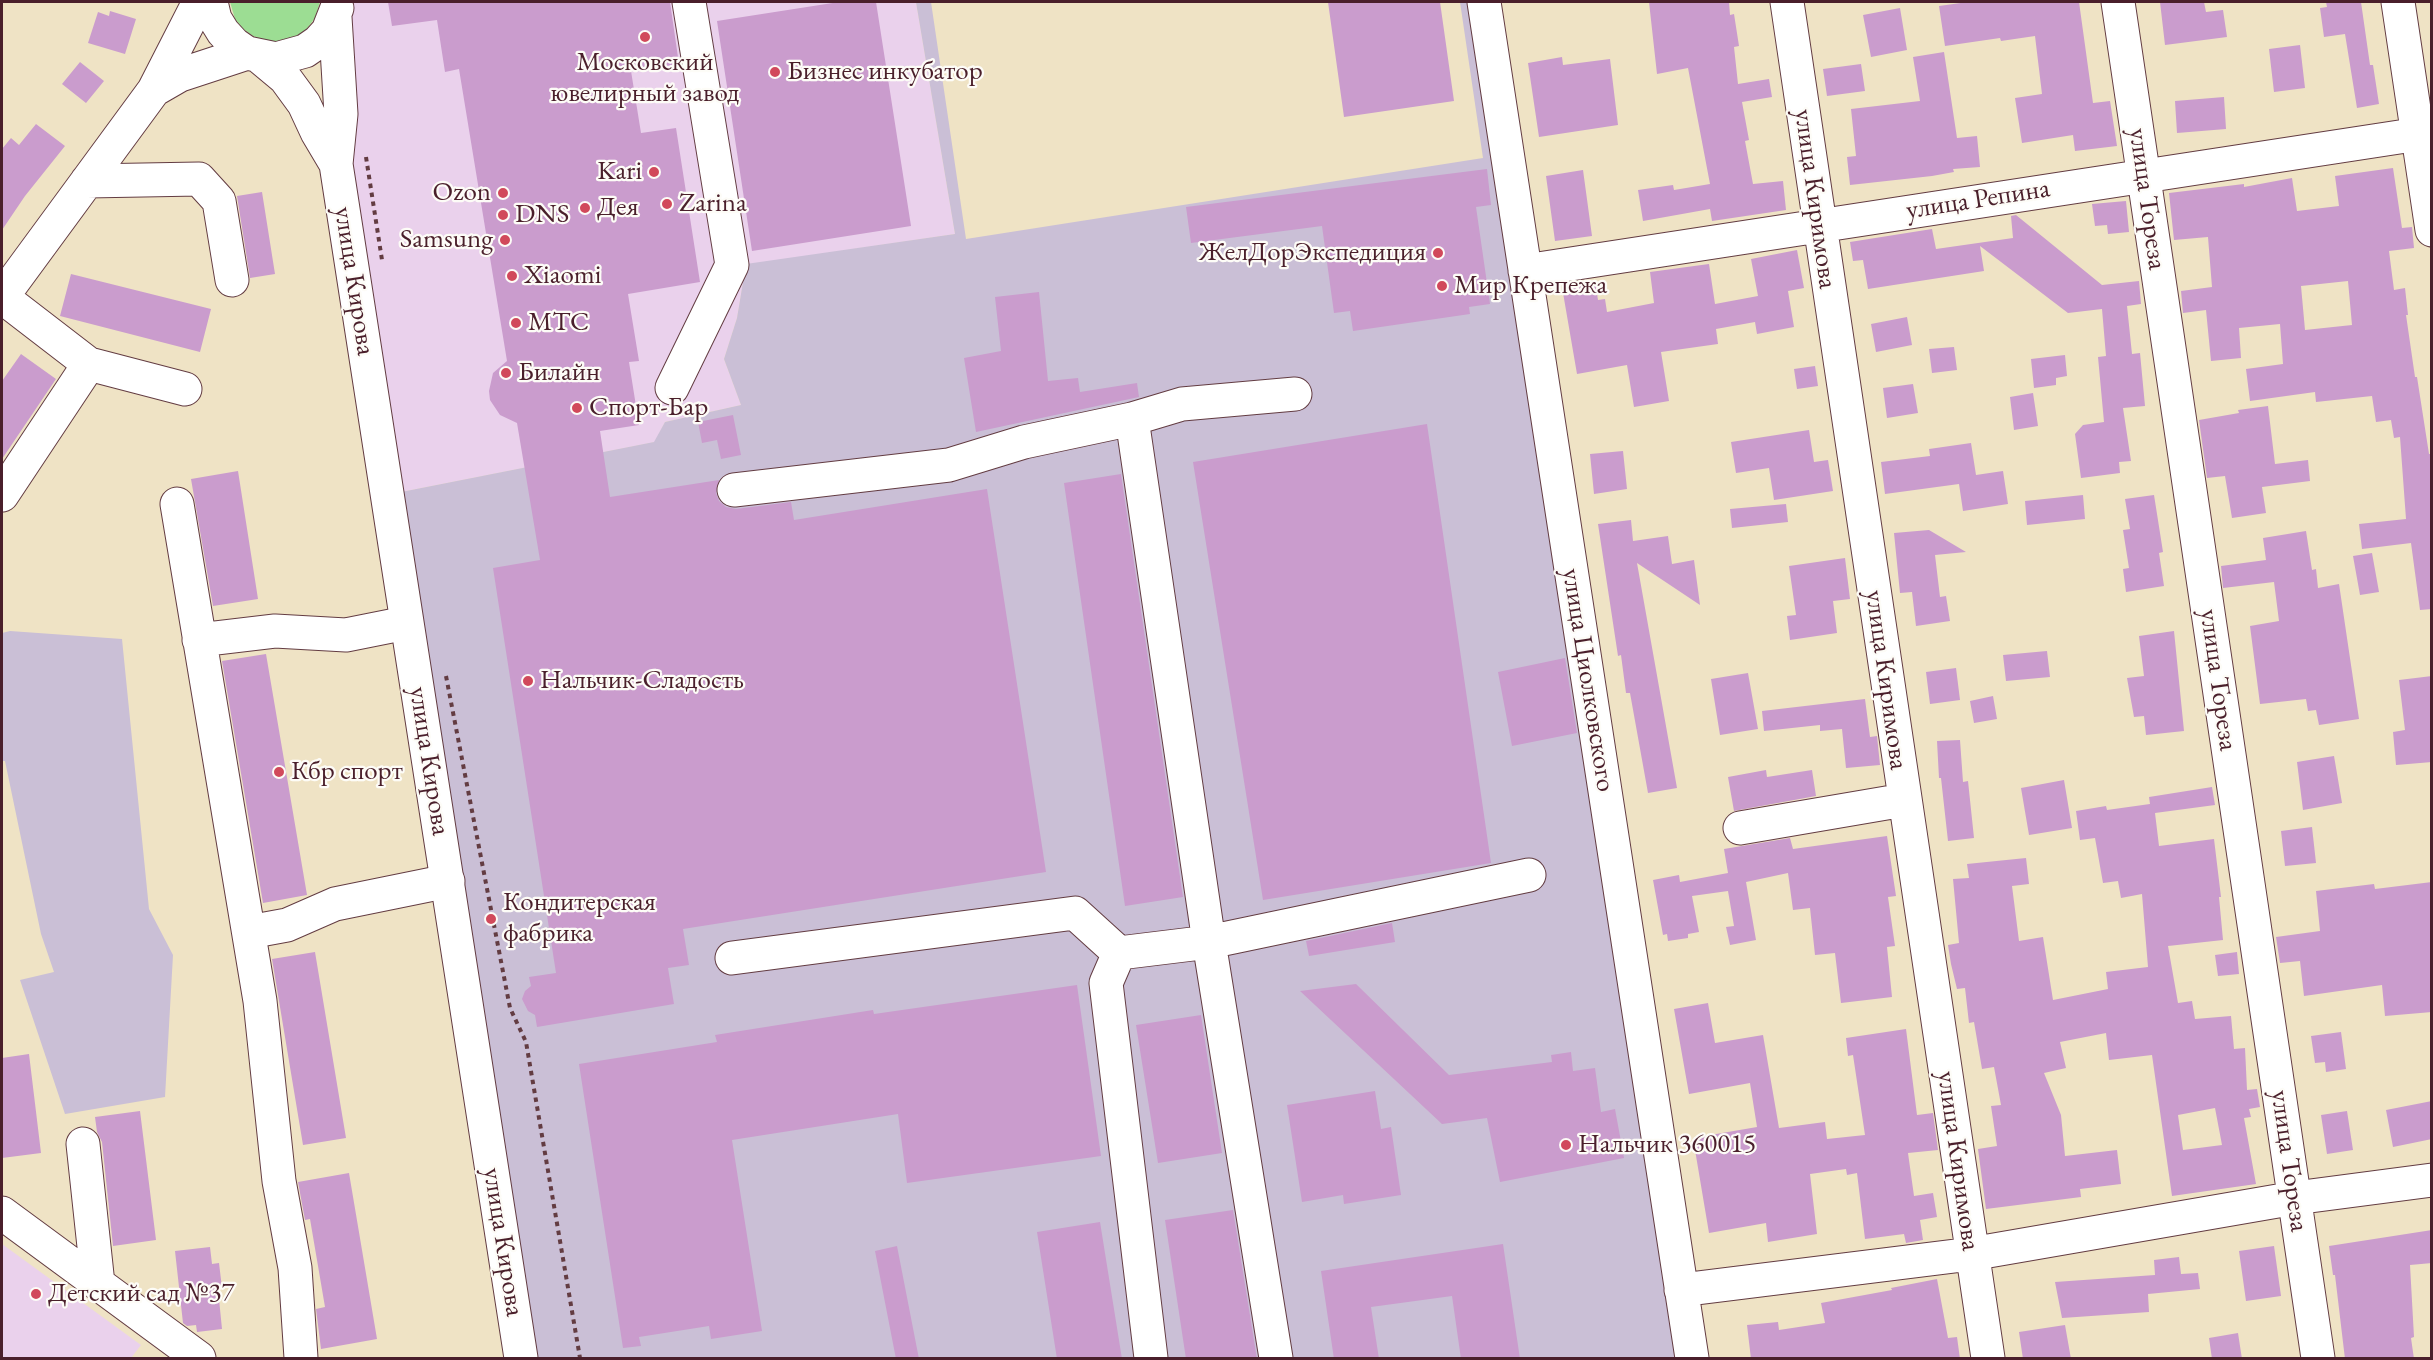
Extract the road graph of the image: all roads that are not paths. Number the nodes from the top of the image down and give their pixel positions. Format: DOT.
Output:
graph roads {
  1 [pos="199,2"];
  2 [pos="211,2"];
  3 [pos="689,2"];
  4 [pos="1484,2"];
  5 [pos="1787,2"];
  6 [pos="2118,2"];
  7 [pos="2398,2"];
  8 [pos="336,9"];
  9 [pos="254,55"];
  10 [pos="154,90"];
  11 [pos="2424,133"];
  12 [pos="336,164"];
  13 [pos="2143,175"];
  14 [pos="87,181"];
  15 [pos="1819,224"];
  16 [pos="2432,230"];
  17 [pos="1525,271"];
  18 [pos="232,280"];
  19 [pos="2,297"];
  20 [pos="89,364"];
  21 [pos="672,388"];
  22 [pos="185,389"];
  23 [pos="1295,394"];
  24 [pos="1132,419"];
  25 [pos="734,490"];
  26 [pos="2,495"];
  27 [pos="177,504"];
  28 [pos="406,623"];
  29 [pos="200,640"];
  30 [pos="1904,800"];
  31 [pos="1740,828"];
  32 [pos="1529,875"];
  33 [pos="448,881"];
  34 [pos="249,932"];
  35 [pos="1209,942"];
  36 [pos="1119,953"];
  37 [pos="732,958"];
  38 [pos="83,1144"];
  39 [pos="2432,1180"];
  40 [pos="2295,1198"];
  41 [pos="2,1213"];
  42 [pos="1971,1254"];
  43 [pos="98,1284"];
  44 [pos="1681,1290"];
  45 [pos="199,1359"];
  46 [pos="301,1359"];
  47 [pos="521,1359"];
  48 [pos="1151,1359"];
  49 [pos="1276,1359"];
  50 [pos="1692,1359"];
  51 [pos="1988,1359"];
  52 [pos="2318,1359"];
  1 -- 10 [label="street"];
  2 -- 9 [label="street"];
  3 -- 21 [label="street"];
  4 -- 17 [label="street, улица Циолковского"];
  5 -- 15 [label="street, улица Киримова"];
  6 -- 13 [label="street, улица Тореза"];
  7 -- 11 [label="street"];
  8 -- 9 [label="street"];
  8 -- 12 [label="street"];
  9 -- 10 [label="street"];
  9 -- 12 [label="street"];
  10 -- 14 [label="street"];
  11 -- 13 [label="street, улица Репина"];
  11 -- 16 [label="street"];
  12 -- 28 [label="street, улица Кирова"];
  13 -- 15 [label="street, улица Репина"];
  13 -- 40 [label="street, улица Тореза"];
  14 -- 18 [label="street"];
  14 -- 19 [label="street"];
  15 -- 17 [label="street, улица Репина"];
  15 -- 30 [label="street, улица Киримова"];
  17 -- 44 [label="street, улица Циолковского"];
  19 -- 20 [label="street"];
  20 -- 22 [label="street"];
  20 -- 26 [label="street"];
  23 -- 24 [label="street"];
  24 -- 25 [label="street"];
  24 -- 35 [label="street"];
  27 -- 29 [label="street"];
  28 -- 29 [label="street"];
  28 -- 33 [label="street, улица Кирова"];
  29 -- 34 [label="street"];
  30 -- 31 [label="street"];
  30 -- 42 [label="street, улица Киримова"];
  32 -- 35 [label="street"];
  33 -- 34 [label="street"];
  33 -- 47 [label="street, улица Кирова"];
  34 -- 46 [label="street"];
  35 -- 36 [label="street"];
  35 -- 49 [label="street"];
  36 -- 37 [label="street"];
  36 -- 48 [label="street"];
  38 -- 43 [label="street"];
  39 -- 40 [label="street"];
  40 -- 42 [label="street"];
  40 -- 52 [label="street, улица Тореза"];
  41 -- 43 [label="street"];
  42 -- 44 [label="street"];
  42 -- 51 [label="street, улица Киримова"];
  43 -- 45 [label="street"];
  44 -- 50 [label="street, улица Циолковского"];
}
